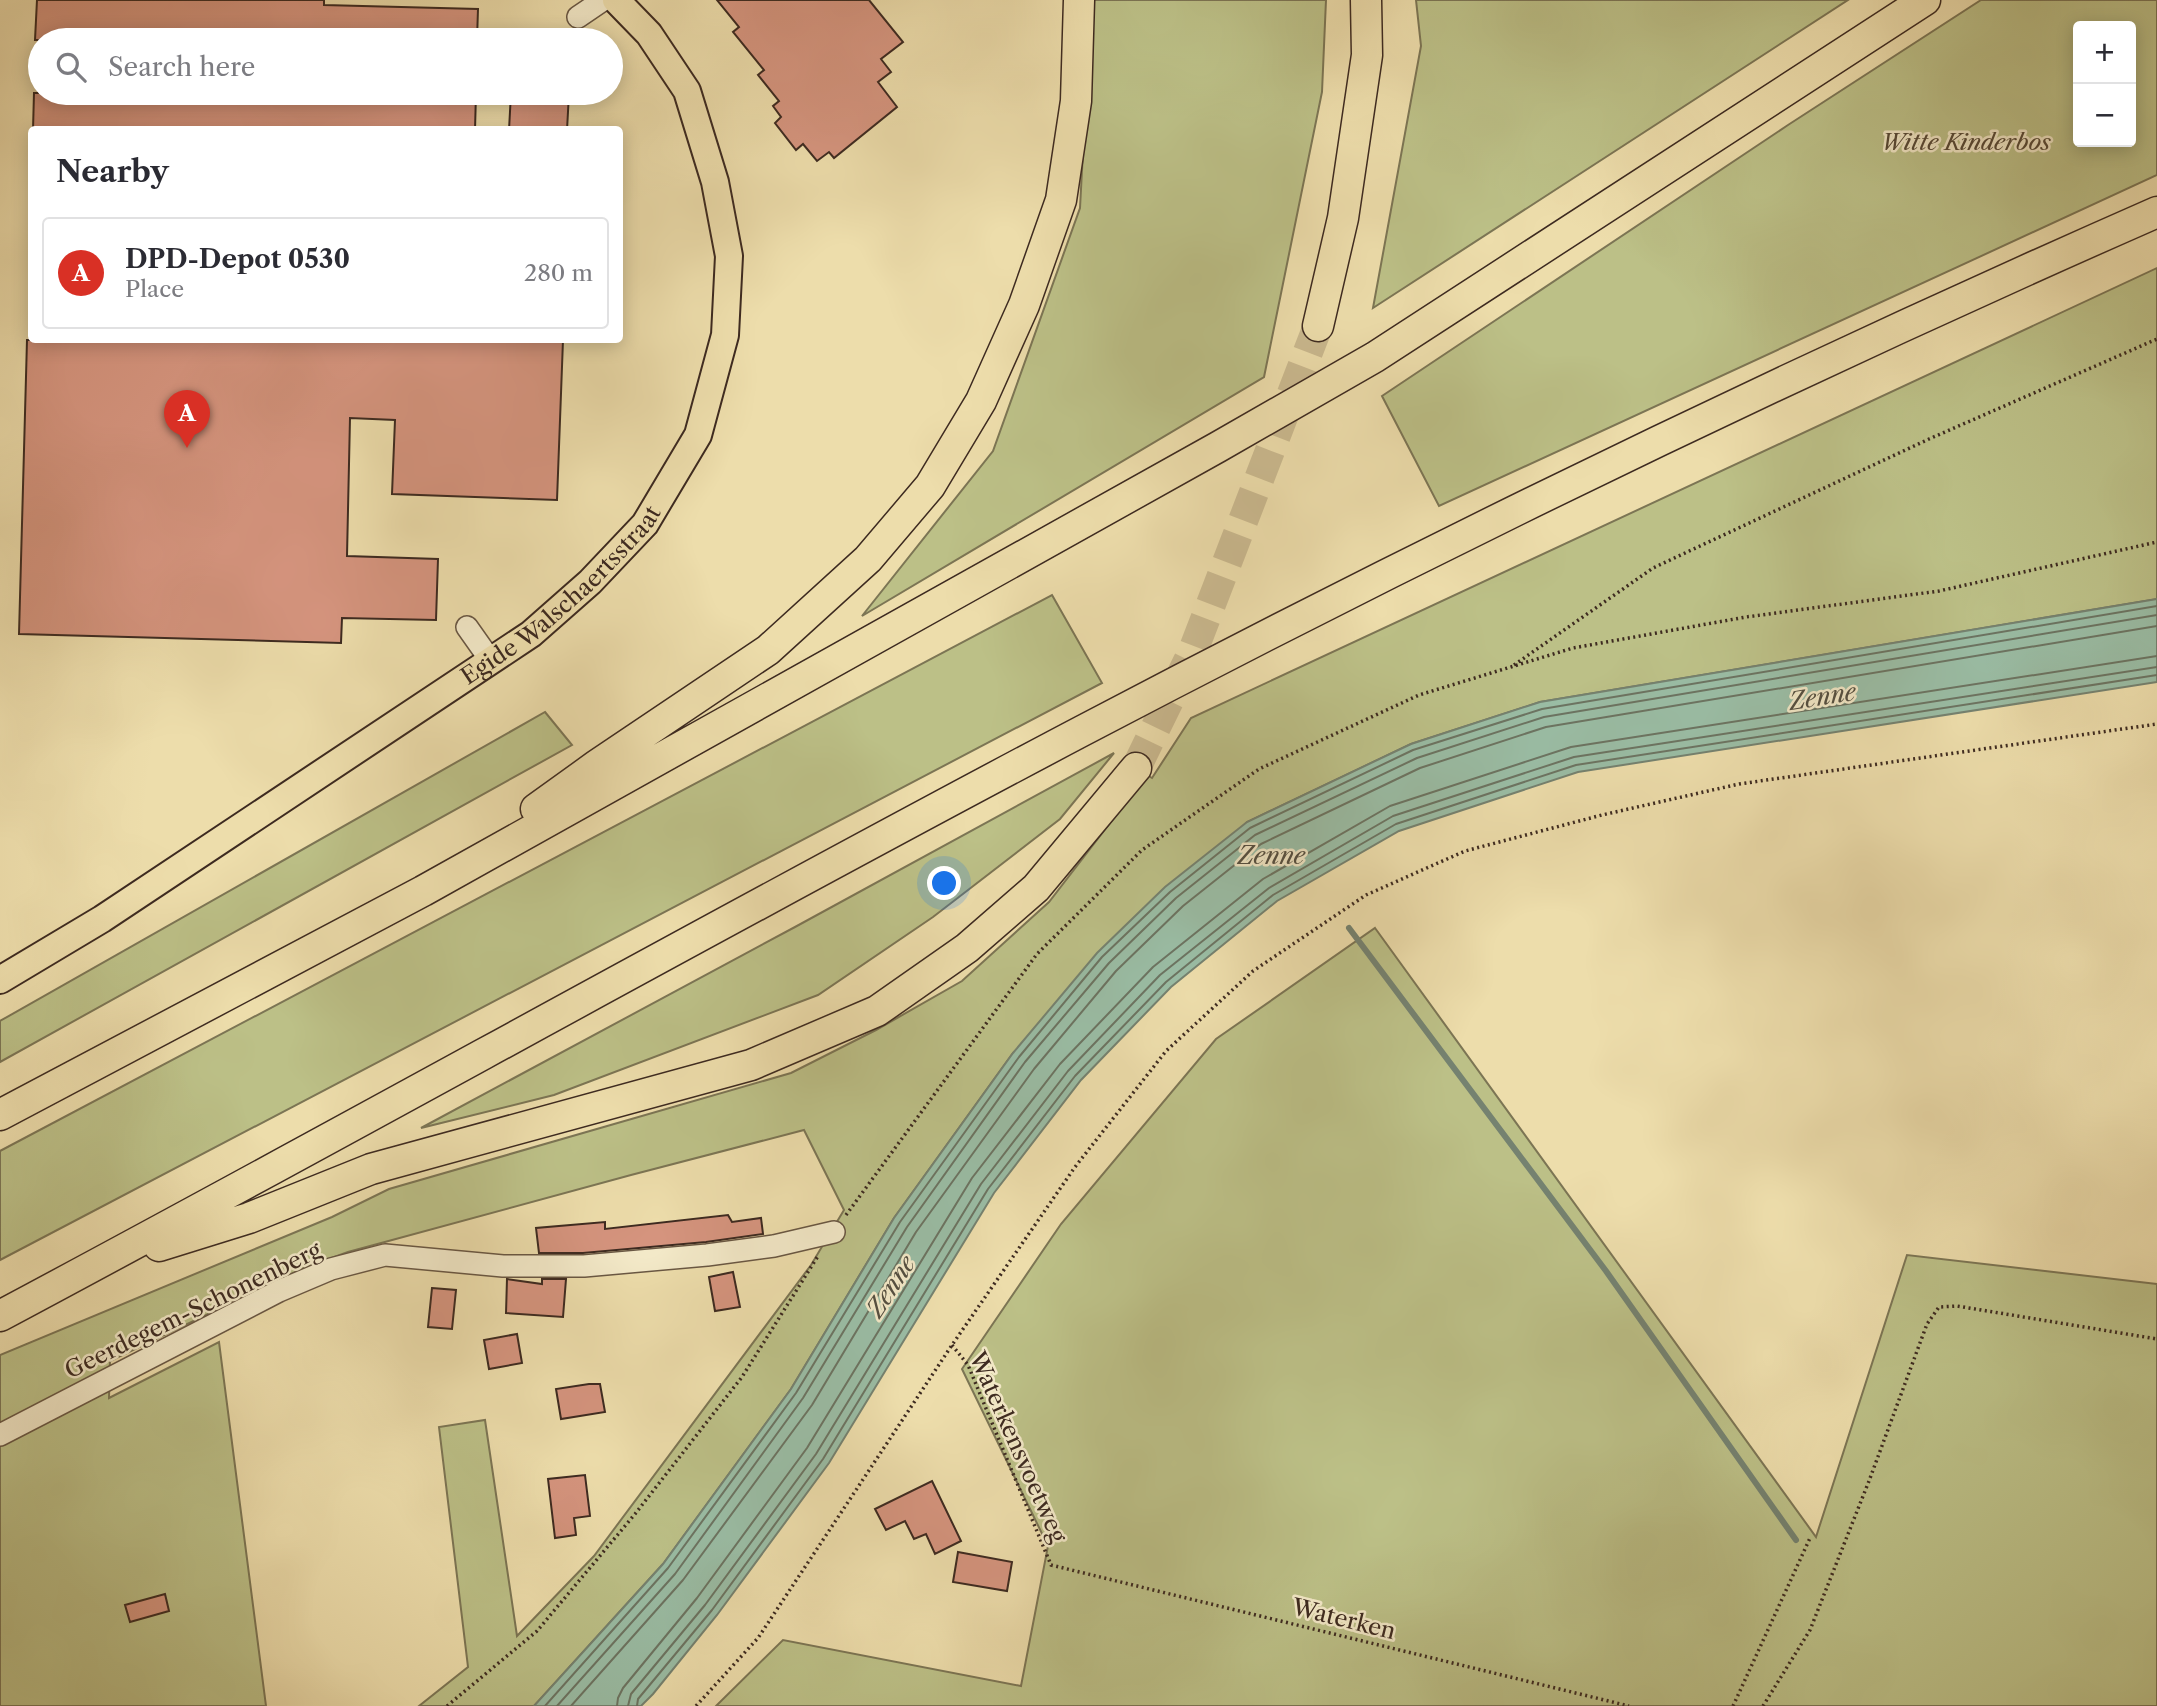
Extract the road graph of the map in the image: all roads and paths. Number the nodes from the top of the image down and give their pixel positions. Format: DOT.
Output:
graph roads {
  1 [pos="603,0"];
  2 [pos="615,0"];
  3 [pos="1079,0"];
  4 [pos="1366,0"];
  5 [pos="1925,0"];
  6 [pos="578,17"];
  7 [pos="2157,212"];
  8 [pos="1318,326"];
  9 [pos="2157,339"];
  10 [pos="2157,542"];
  11 [pos="467,627"];
  12 [pos="491,661"];
  13 [pos="1509,668"];
  14 [pos="2157,724"];
  15 [pos="1136,768"];
  16 [pos="423,891"];
  17 [pos="0,980"];
  18 [pos="0,1115"];
  19 [pos="834,1232"];
  20 [pos="95,1265"];
  21 [pos="0,1316"];
  22 [pos="2157,1339"];
  23 [pos="952,1345"];
  24 [pos="0,1436"];
  25 [pos="1810,1538"];
  26 [pos="1051,1565"];
  27 [pos="447,1706"];
  28 [pos="696,1706"];
  29 [pos="1629,1706"];
  30 [pos="1733,1706"];
  31 [pos="1763,1706"];
  1 -- 6 [label="street"];
  2 -- 12 [label="main road, Egide Walschaertsstraat"];
  3 -- 16 [label="highway"];
  4 -- 8 [label="highway"];
  5 -- 16 [label="highway"];
  7 -- 20 [label="highway"];
  9 -- 13 [label="path"];
  10 -- 13 [label="path"];
  11 -- 12 [label="street"];
  12 -- 17 [label="main road, Egide Walschaertsstraat"];
  13 -- 19 [label="path"];
  14 -- 23 [label="path"];
  15 -- 20 [label="highway"];
  16 -- 18 [label="highway"];
  19 -- 24 [label="street, Geerdegem-Schonenberg"];
  19 -- 27 [label="path"];
  20 -- 21 [label="highway"];
  22 -- 31 [label="path"];
  23 -- 26 [label="path, Waterkensvoetweg"];
  23 -- 28 [label="path"];
  25 -- 30 [label="path"];
  26 -- 29 [label="path, Waterken"];
}
